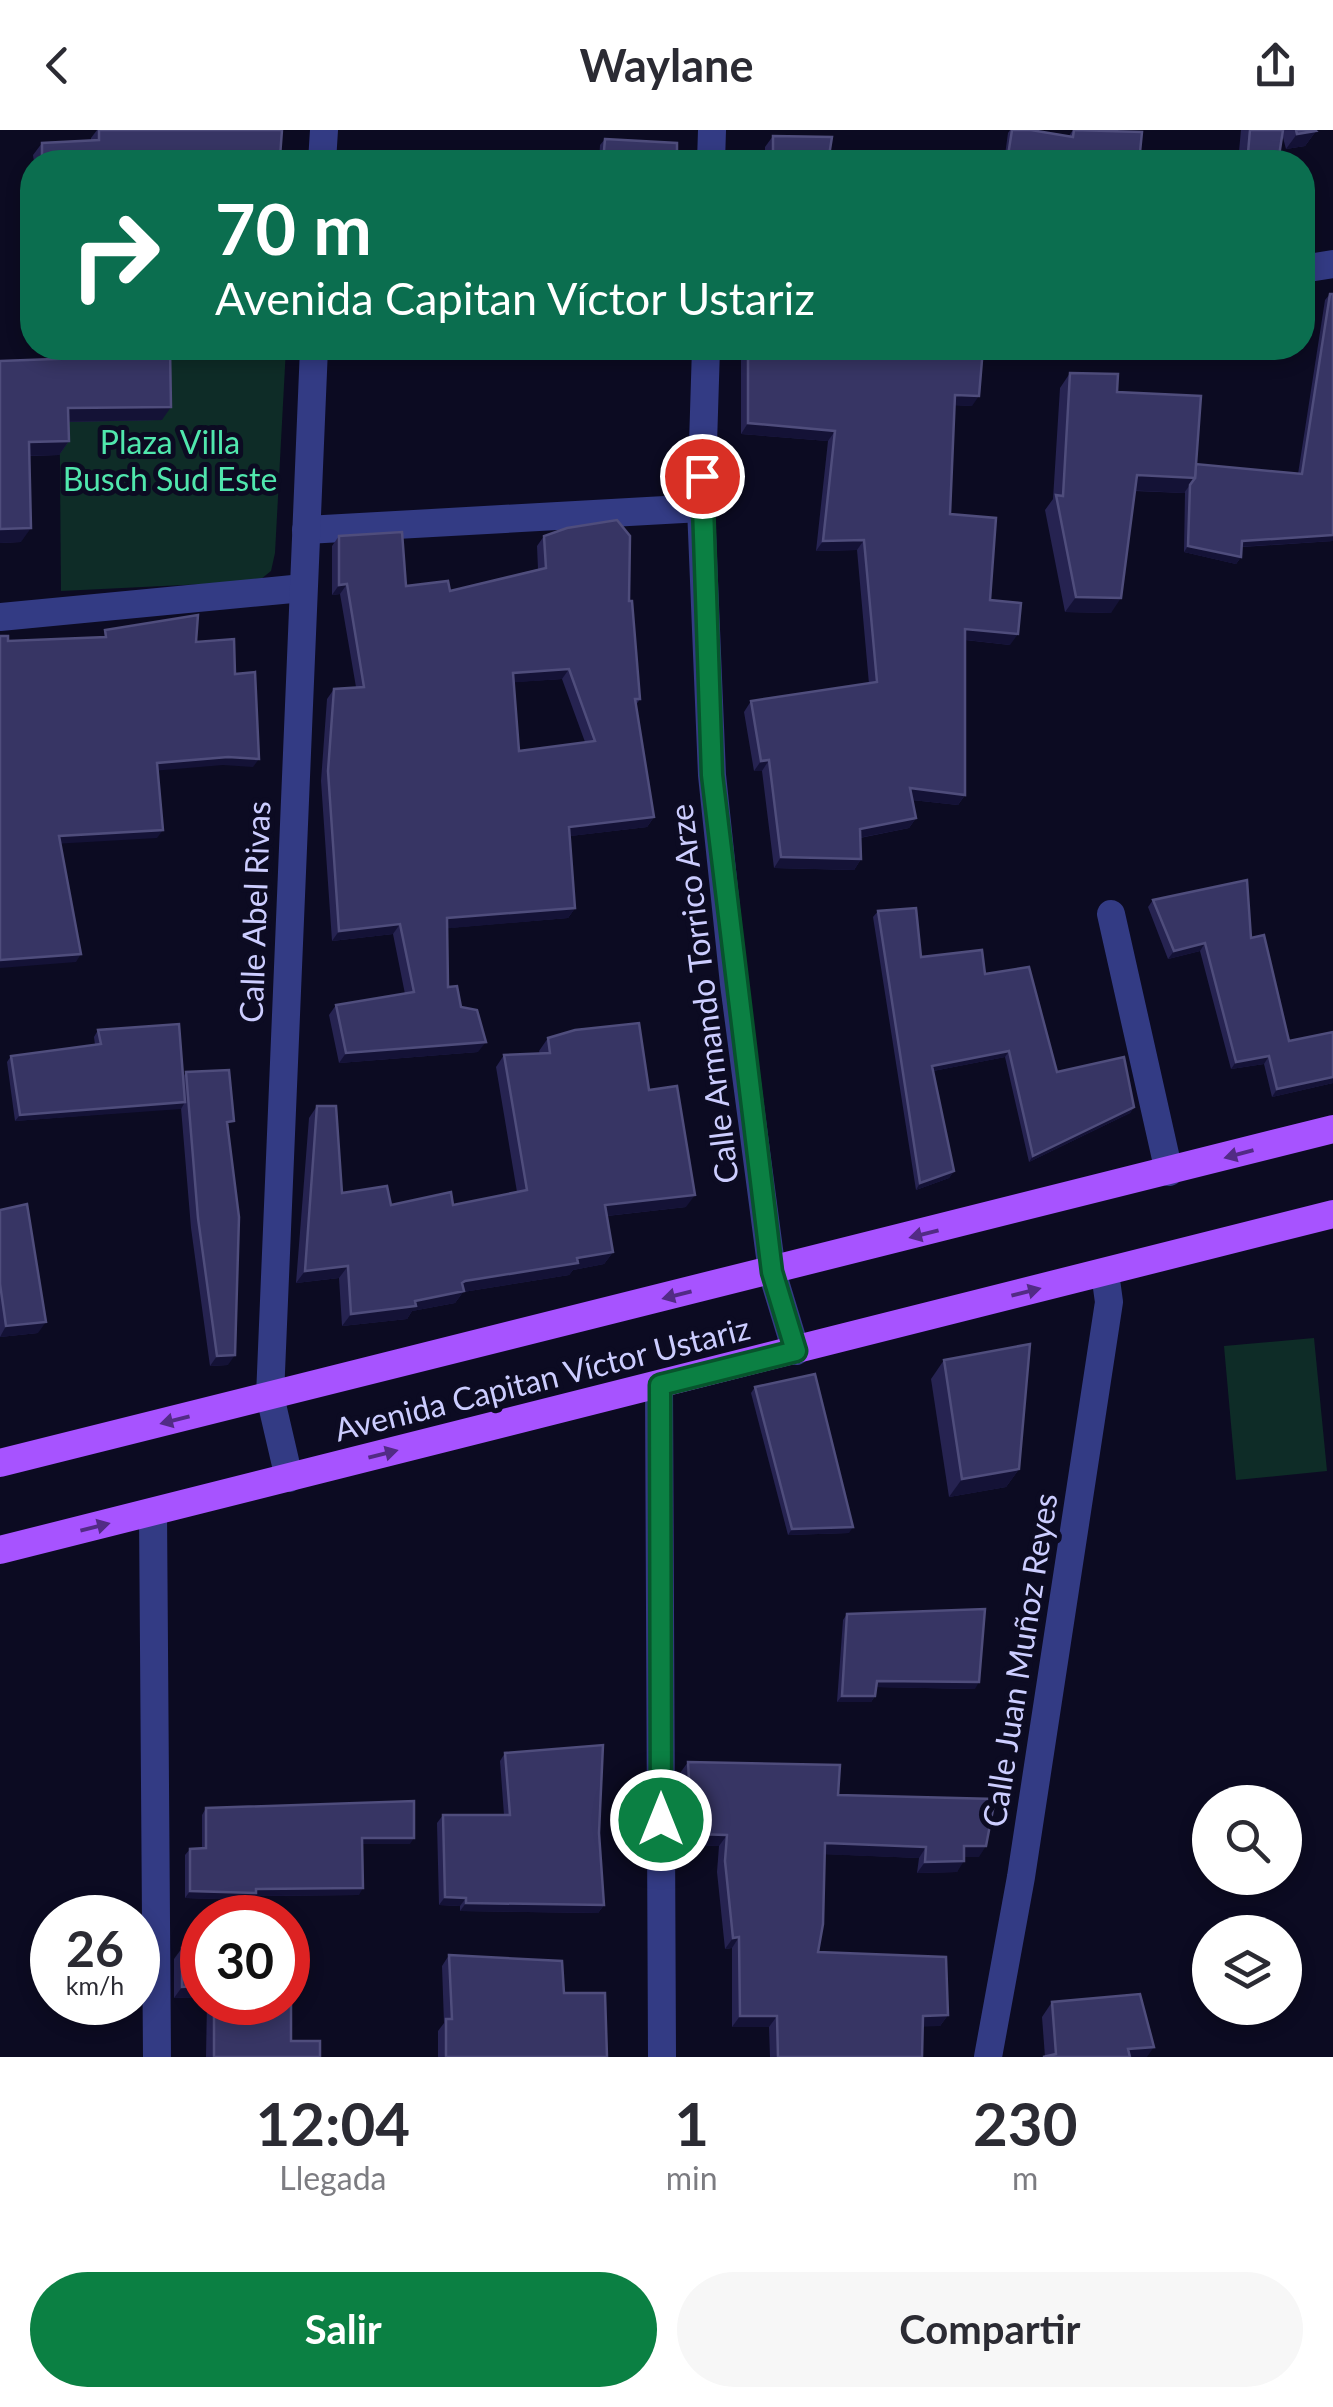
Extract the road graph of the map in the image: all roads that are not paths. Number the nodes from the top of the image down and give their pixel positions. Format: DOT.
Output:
graph roads {
  1 [pos="313,360"];
  2 [pos="706,360"];
  3 [pos="701,508"];
  4 [pos="306,530"];
  5 [pos="303,588"];
  6 [pos="0,617"];
  7 [pos="1111,914"];
  8 [pos="1333,1129"];
  9 [pos="1169,1172"];
  10 [pos="1333,1214"];
  11 [pos="772,1272"];
  12 [pos="1105,1272"];
  13 [pos="796,1351"];
  14 [pos="660,1385"];
  15 [pos="270,1396"];
  16 [pos="0,1464"];
  17 [pos="289,1478"];
  18 [pos="153,1512"];
  19 [pos="0,1550"];
  20 [pos="157,2057"];
  21 [pos="662,2057"];
  22 [pos="988,2057"];
  1 -- 4 [label="street, Calle Abel Rivas"];
  2 -- 3 [label="street, Calle Armando Torrico Arze"];
  3 -- 4 [label="street"];
  3 -- 11 [label="street, Calle Armando Torrico Arze"];
  4 -- 5 [label="street, Calle Abel Rivas"];
  5 -- 6 [label="street"];
  5 -- 15 [label="street, Calle Abel Rivas"];
  7 -- 9 [label="street"];
  8 -- 9 [label="main road, Avenida Capitan Víctor Ustariz, one-way"];
  9 -- 11 [label="main road, Avenida Capitan Víctor Ustariz, one-way"];
  10 -- 12 [label="main road, Avenida Capitan Víctor Ustariz"];
  11 -- 13 [label="street, Calle Armando Torrico Arze"];
  11 -- 15 [label="main road, Avenida Capitan Víctor Ustariz, one-way"];
  13 -- 12 [label="main road, Avenida Capitan Víctor Ustariz, one-way"];
  12 -- 22 [label="street, Calle Juan Muñoz Reyes"];
  13 -- 14 [label="main road, Avenida Capitan Víctor Ustariz"];
  17 -- 14 [label="main road, Avenida Capitan Víctor Ustariz, one-way"];
  14 -- 21 [label="street"];
  15 -- 16 [label="main road, Avenida Capitan Víctor Ustariz, one-way"];
  15 -- 17 [label="street, Calle Abel Rivas"];
  17 -- 18 [label="main road, Avenida Capitan Víctor Ustariz"];
  19 -- 18 [label="main road, Avenida Capitan Víctor Ustariz, one-way"];
  18 -- 20 [label="street"];
}
